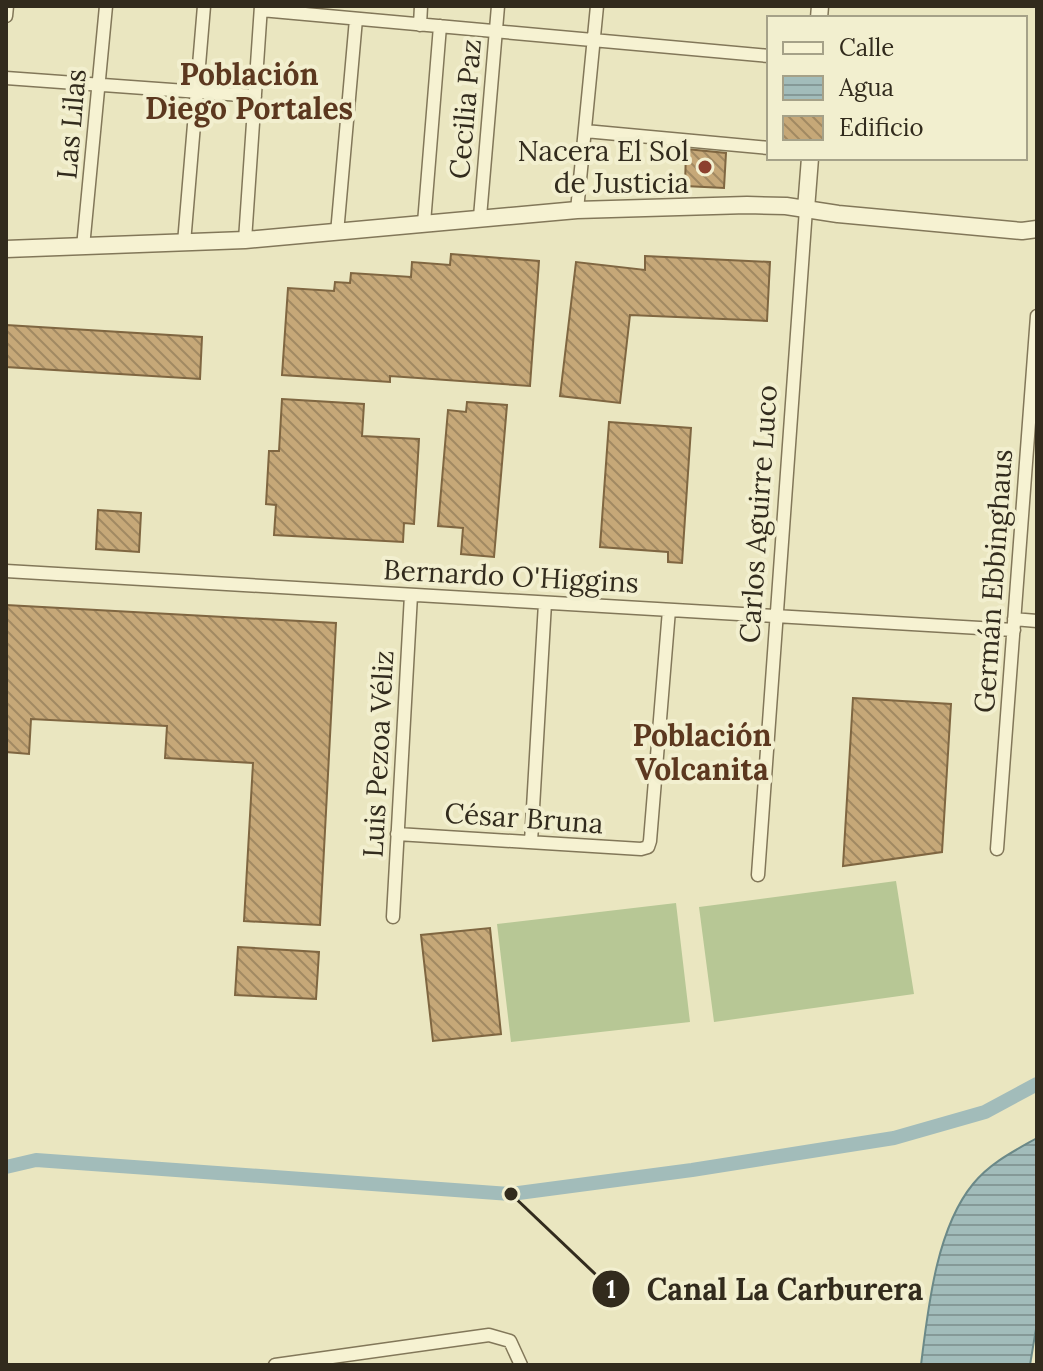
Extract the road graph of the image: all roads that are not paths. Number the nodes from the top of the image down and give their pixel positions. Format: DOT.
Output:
graph roads {
  1 [pos="7,6"];
  2 [pos="106,6"];
  3 [pos="204,6"];
  4 [pos="421,6"];
  5 [pos="498,6"];
  6 [pos="597,6"];
  7 [pos="261,8"];
  8 [pos="6,16"];
  9 [pos="356,19"];
  10 [pos="420,25"];
  11 [pos="440,26"];
  12 [pos="496,31"];
  13 [pos="594,40"];
  14 [pos="767,56"];
  15 [pos="6,78"];
  16 [pos="98,84"];
  17 [pos="197,92"];
  18 [pos="255,96"];
  19 [pos="585,131"];
  20 [pos="767,148"];
  21 [pos="810,160"];
  22 [pos="806,209"];
  23 [pos="577,210"];
  24 [pos="480,217"];
  25 [pos="424,223"];
  26 [pos="1037,229"];
  27 [pos="337,233"];
  28 [pos="245,240"];
  29 [pos="184,243"];
  30 [pos="83,247"];
  31 [pos="6,249"];
  32 [pos="1037,316"];
  33 [pos="6,571"];
  34 [pos="411,595"];
  35 [pos="545,603"];
  36 [pos="669,610"];
  37 [pos="777,616"];
  38 [pos="1037,621"];
  39 [pos="1014,624"];
  40 [pos="397,834"];
  41 [pos="531,842"];
  42 [pos="997,849"];
  43 [pos="758,875"];
  44 [pos="393,917"];
  45 [pos="275,1365"];
  46 [pos="521,1365"];
  1 -- 8 [label="street"];
  2 -- 16 [label="street, Las Lilas"];
  3 -- 17 [label="street"];
  4 -- 10 [label="street"];
  5 -- 12 [label="street, Cecilia Paz"];
  6 -- 13 [label="street"];
  7 -- 9 [label="street"];
  7 -- 18 [label="street"];
  9 -- 10 [label="street"];
  9 -- 27 [label="street"];
  10 -- 11 [label="street"];
  11 -- 12 [label="street"];
  11 -- 25 [label="street"];
  12 -- 13 [label="street"];
  12 -- 24 [label="street, Cecilia Paz"];
  13 -- 14 [label="street"];
  13 -- 19 [label="street"];
  15 -- 16 [label="street"];
  16 -- 17 [label="street"];
  16 -- 30 [label="street, Las Lilas"];
  17 -- 18 [label="street"];
  17 -- 29 [label="street"];
  18 -- 28 [label="street"];
  19 -- 20 [label="street"];
  19 -- 23 [label="street"];
  21 -- 22 [label="street, Carlos Aguirre Luco"];
  22 -- 23 [label="street"];
  22 -- 26 [label="street"];
  22 -- 37 [label="street, Carlos Aguirre Luco"];
  23 -- 24 [label="street"];
  24 -- 25 [label="street"];
  25 -- 27 [label="street"];
  27 -- 28 [label="street"];
  28 -- 29 [label="street"];
  29 -- 30 [label="street"];
  30 -- 31 [label="street"];
  32 -- 39 [label="street, Germán Ebbinghaus"];
  33 -- 34 [label="street, Bernardo O'Higgins"];
  34 -- 35 [label="street, Bernardo O'Higgins"];
  34 -- 40 [label="street, Luis Pezoa Véliz"];
  35 -- 36 [label="street, Bernardo O'Higgins"];
  35 -- 41 [label="street"];
  36 -- 37 [label="street, Bernardo O'Higgins"];
  36 -- 41 [label="street, César Bruna"];
  37 -- 39 [label="street, Bernardo O'Higgins"];
  37 -- 43 [label="street, Carlos Aguirre Luco"];
  38 -- 39 [label="street, Bernardo O'Higgins"];
  39 -- 42 [label="street, Germán Ebbinghaus"];
  40 -- 41 [label="street, César Bruna"];
  40 -- 44 [label="street, Luis Pezoa Véliz"];
  45 -- 46 [label="street"];
}
